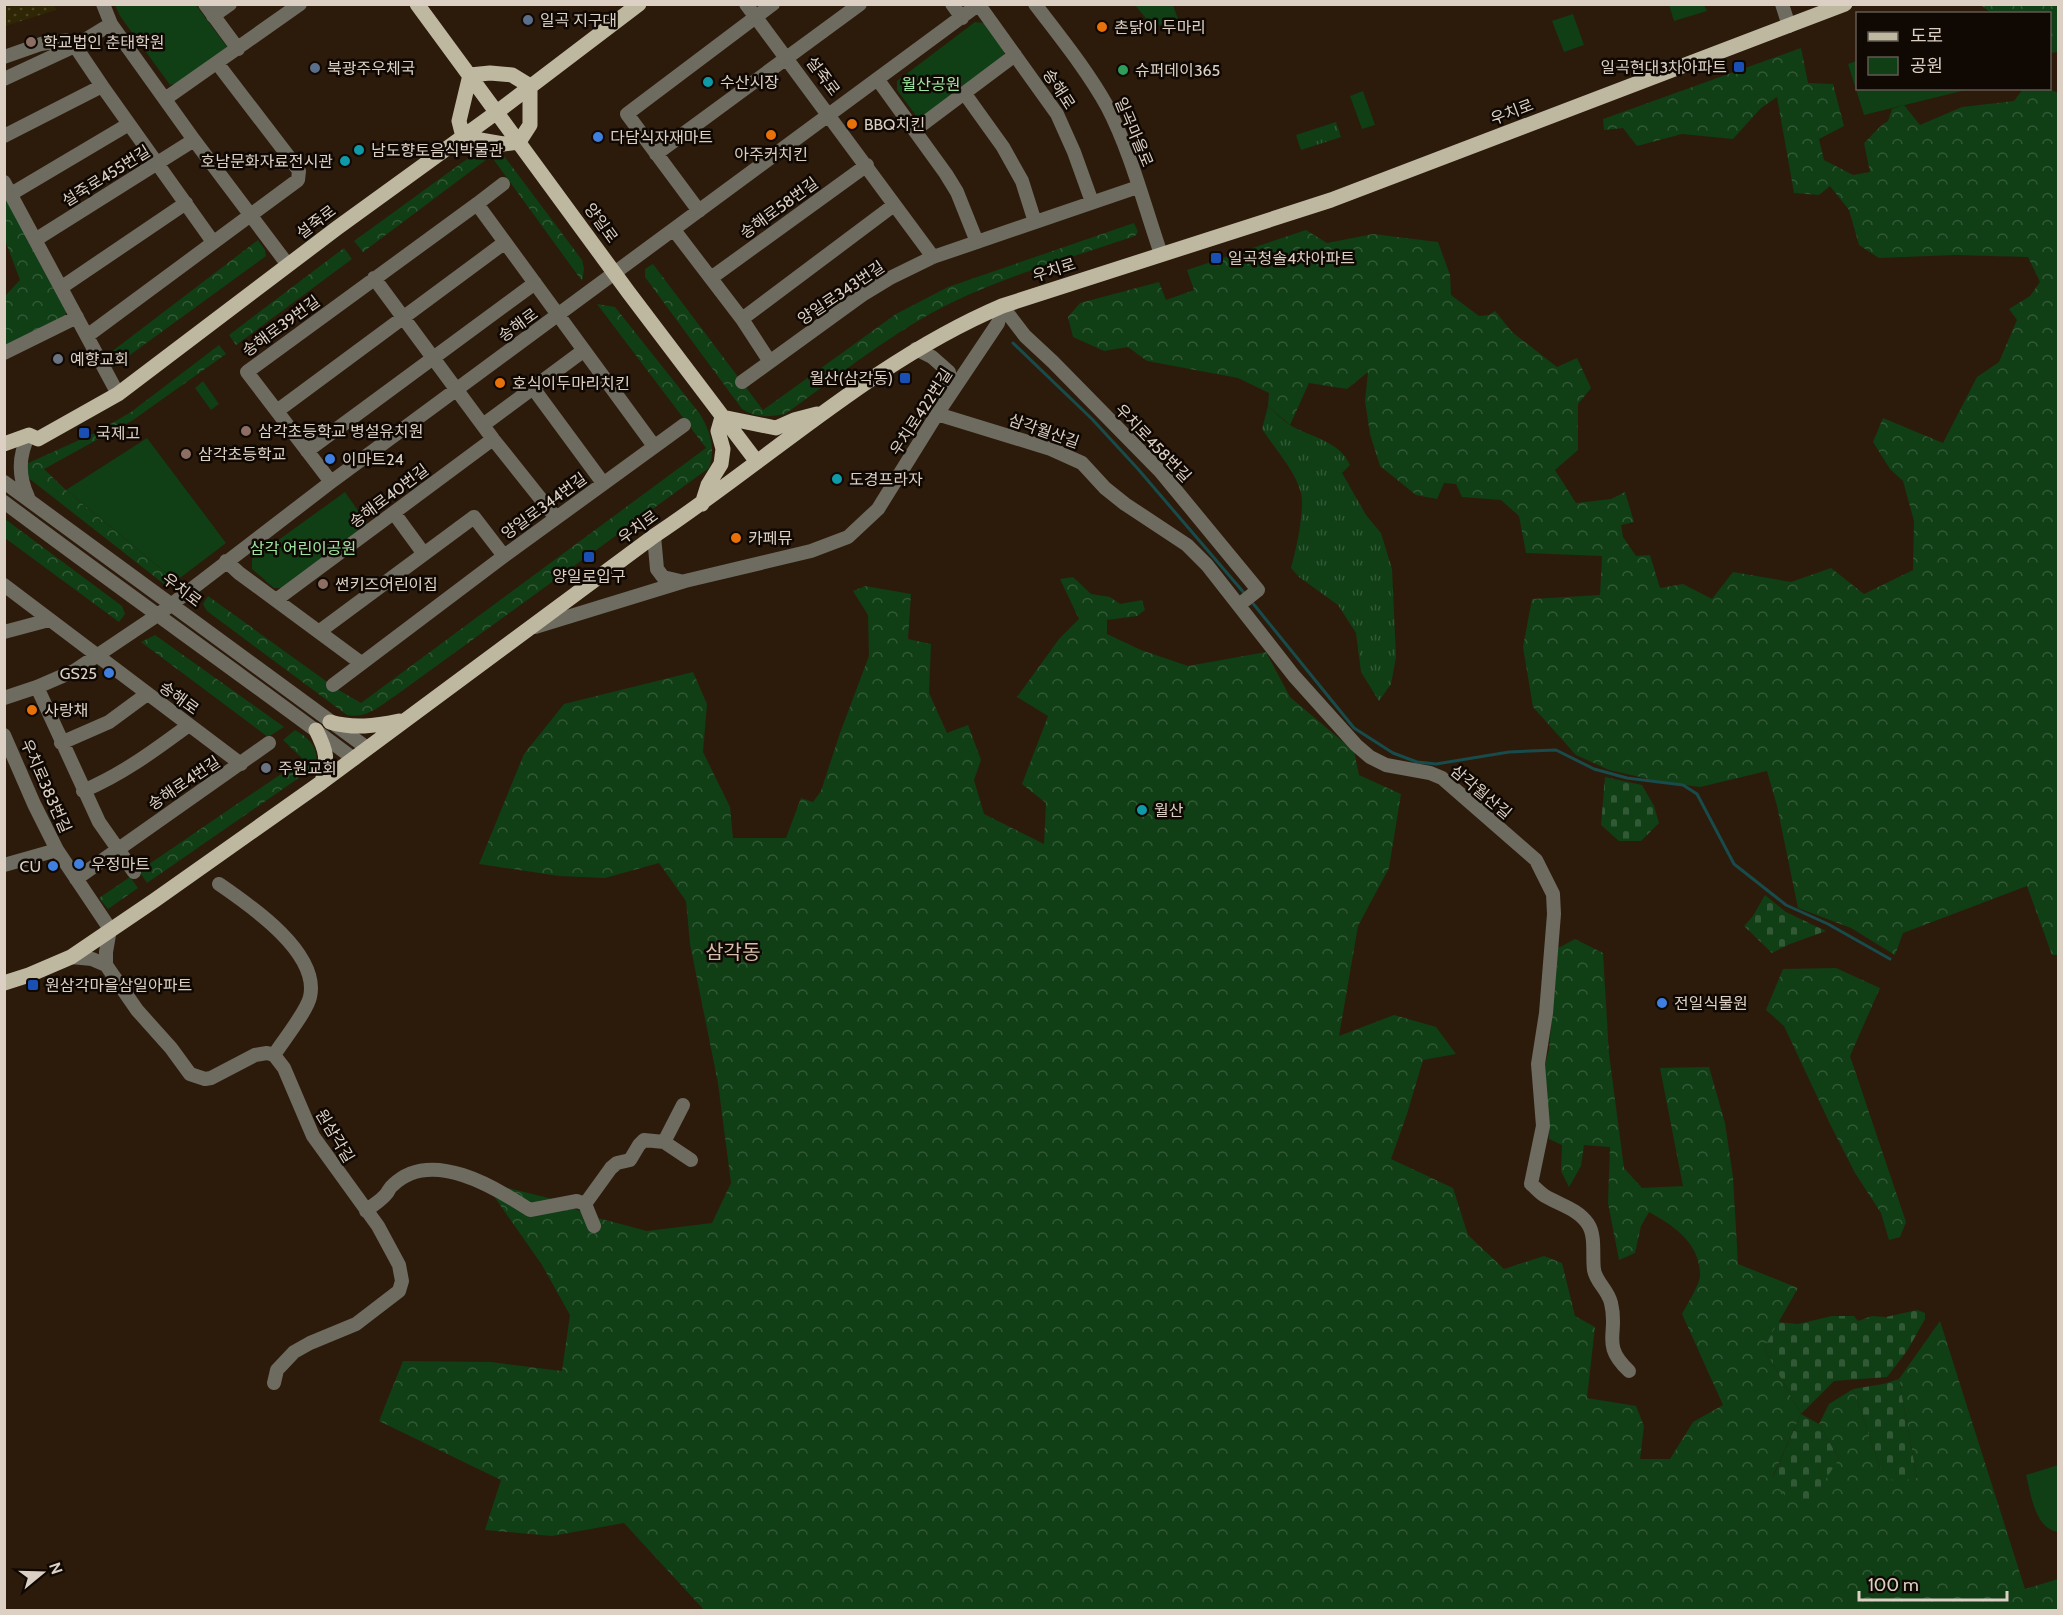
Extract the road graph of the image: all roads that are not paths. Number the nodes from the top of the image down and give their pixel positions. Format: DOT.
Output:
graph roads {
  1 [pos="103,4"];
  2 [pos="205,4"];
  3 [pos="230,4"];
  4 [pos="300,4"];
  5 [pos="417,4"];
  6 [pos="639,4"];
  7 [pos="746,4"];
  8 [pos="773,4"];
  9 [pos="860,4"];
  10 [pos="952,4"];
  11 [pos="1035,4"];
  12 [pos="1782,4"];
  13 [pos="1845,4"];
  14 [pos="979,5"];
  15 [pos="213,16"];
  16 [pos="756,17"];
  17 [pos="962,18"];
  18 [pos="111,24"];
  19 [pos="1789,26"];
  20 [pos="75,46"];
  21 [pos="238,49"];
  22 [pos="1015,55"];
  23 [pos="4,57"];
  24 [pos="788,59"];
  25 [pos="217,63"];
  26 [pos="470,75"];
  27 [pos="4,79"];
  28 [pos="878,80"];
  29 [pos="102,86"];
  30 [pos="531,86"];
  31 [pos="965,94"];
  32 [pos="165,99"];
  33 [pos="497,112"];
  34 [pos="830,115"];
  35 [pos="129,124"];
  36 [pos="915,130"];
  37 [pos="4,136"];
  38 [pos="463,137"];
  39 [pos="194,140"];
  40 [pos="519,142"];
  41 [pos="656,154"];
  42 [pos="159,163"];
  43 [pos="867,165"];
  44 [pos="502,184"];
  45 [pos="1138,187"];
  46 [pos="8,188"];
  47 [pos="1092,202"];
  48 [pos="186,203"];
  49 [pos="477,204"];
  50 [pos="894,205"];
  51 [pos="699,210"];
  52 [pos="250,214"];
  53 [pos="1035,222"];
  54 [pos="674,230"];
  55 [pos="35,240"];
  56 [pos="213,242"];
  57 [pos="977,242"];
  58 [pos="504,243"];
  59 [pos="1161,254"];
  60 [pos="933,257"];
  61 [pos="288,265"];
  62 [pos="615,274"];
  63 [pos="374,278"];
  64 [pos="711,278"];
  65 [pos="535,283"];
  66 [pos="62,287"];
  67 [pos="1002,306"];
  68 [pos="557,316"];
  69 [pos="77,317"];
  70 [pos="404,317"];
  71 [pos="742,319"];
  72 [pos="87,336"];
  73 [pos="916,349"];
  74 [pos="583,351"];
  75 [pos="4,353"];
  76 [pos="433,358"];
  77 [pos="770,362"];
  78 [pos="742,382"];
  79 [pos="533,388"];
  80 [pos="458,389"];
  81 [pos="118,394"];
  82 [pos="940,410"];
  83 [pos="277,411"];
  84 [pos="826,411"];
  85 [pos="722,417"];
  86 [pos="483,425"];
  87 [pos="684,425"];
  88 [pos="29,435"];
  89 [pos="493,440"];
  90 [pos="4,444"];
  91 [pos="654,446"];
  92 [pos="308,451"];
  93 [pos="757,462"];
  94 [pos="4,482"];
  95 [pos="331,482"];
  96 [pos="603,483"];
  97 [pos="28,499"];
  98 [pos="4,502"];
  99 [pos="702,505"];
  100 [pos="4,507"];
  101 [pos="394,513"];
  102 [pos="21,514"];
  103 [pos="556,518"];
  104 [pos="654,536"];
  105 [pos="424,554"];
  106 [pos="504,556"];
  107 [pos="226,561"];
  108 [pos="685,581"];
  109 [pos="4,585"];
  110 [pos="276,600"];
  111 [pos="172,604"];
  112 [pos="1239,605"];
  113 [pos="159,614"];
  114 [pos="49,620"];
  115 [pos="530,628"];
  116 [pos="320,631"];
  117 [pos="4,632"];
  118 [pos="99,656"];
  119 [pos="361,663"];
  120 [pos="333,685"];
  121 [pos="37,687"];
  122 [pos="147,694"];
  123 [pos="4,698"];
  124 [pos="405,720"];
  125 [pos="330,722"];
  126 [pos="189,725"];
  127 [pos="316,730"];
  128 [pos="4,735"];
  129 [pos="61,743"];
  130 [pos="269,743"];
  131 [pos="367,748"];
  132 [pos="354,759"];
  133 [pos="241,764"];
  134 [pos="322,782"];
  135 [pos="83,791"];
  136 [pos="117,849"];
  137 [pos="57,850"];
  138 [pos="4,865"];
  139 [pos="134,873"];
  140 [pos="76,879"];
  141 [pos="219,884"];
  142 [pos="110,929"];
  143 [pos="71,957"];
  144 [pos="106,964"];
  145 [pos="4,983"];
  146 [pos="274,1055"];
  147 [pos="683,1105"];
  148 [pos="664,1142"];
  149 [pos="691,1160"];
  150 [pos="585,1204"];
  151 [pos="366,1211"];
  152 [pos="594,1226"];
  153 [pos="1629,1371"];
  154 [pos="274,1383"];
  1 -- 18 [label="street"];
  2 -- 15 [label="street"];
  3 -- 15 [label="street"];
  4 -- 21 [label="street"];
  5 -- 26 [label="main road, 양일로"];
  6 -- 30 [label="main road, 설죽로"];
  7 -- 16 [label="street, 설죽로"];
  8 -- 16 [label="street"];
  9 -- 24 [label="street, 설죽로"];
  10 -- 17 [label="street"];
  11 -- 45 [label="street, 일곡마을로"];
  12 -- 19 [label="street"];
  13 -- 19 [label="main road, 우치로"];
  14 -- 17 [label="street, 송해로"];
  14 -- 22 [label="street, 송해로"];
  15 -- 21 [label="street"];
  16 -- 24 [label="street, 설죽로"];
  16 -- 41 [label="street"];
  17 -- 28 [label="street, 송해로"];
  18 -- 20 [label="street"];
  18 -- 32 [label="street"];
  19 -- 59 [label="main road, 우치로"];
  20 -- 23 [label="street"];
  20 -- 27 [label="street"];
  20 -- 29 [label="street"];
  21 -- 25 [label="street"];
  22 -- 31 [label="street"];
  22 -- 47 [label="street, 송해로"];
  24 -- 34 [label="street, 설죽로"];
  24 -- 41 [label="street, 설죽로"];
  25 -- 32 [label="street"];
  25 -- 52 [label="street"];
  26 -- 30 [label="main road"];
  26 -- 33 [label="main road, 양일로"];
  26 -- 38 [label="main road"];
  28 -- 34 [label="street, 송해로"];
  28 -- 36 [label="street"];
  29 -- 35 [label="street"];
  29 -- 37 [label="street"];
  30 -- 33 [label="main road, 설죽로"];
  30 -- 40 [label="main road"];
  31 -- 36 [label="street"];
  31 -- 53 [label="street"];
  32 -- 39 [label="street"];
  33 -- 38 [label="main road, 설죽로"];
  33 -- 40 [label="main road, 양일로"];
  34 -- 43 [label="street"];
  34 -- 51 [label="street, 송해로"];
  35 -- 42 [label="street"];
  35 -- 46 [label="street, 설죽로455번길"];
  36 -- 57 [label="street"];
  38 -- 40 [label="main road"];
  38 -- 61 [label="main road, 설죽로"];
  39 -- 42 [label="street, 설죽로455번길"];
  39 -- 52 [label="street"];
  40 -- 62 [label="main road, 양일로"];
  41 -- 51 [label="street"];
  42 -- 48 [label="street"];
  42 -- 55 [label="street, 설죽로455번길"];
  43 -- 50 [label="street"];
  43 -- 64 [label="street, 송해로58번길"];
  44 -- 49 [label="street, 송해로39번길"];
  45 -- 47 [label="street, 양일로343번길"];
  45 -- 59 [label="street, 일곡마을로"];
  46 -- 55 [label="street, 설죽로455번길"];
  47 -- 53 [label="street, 양일로343번길"];
  48 -- 56 [label="street"];
  48 -- 66 [label="street"];
  49 -- 58 [label="street"];
  49 -- 63 [label="street, 송해로39번길"];
  50 -- 60 [label="street"];
  50 -- 71 [label="street"];
  51 -- 54 [label="street, 송해로"];
  52 -- 56 [label="street"];
  52 -- 61 [label="street"];
  53 -- 57 [label="street, 양일로343번길"];
  54 -- 62 [label="street, 송해로"];
  54 -- 64 [label="street"];
  55 -- 66 [label="street, 설죽로455번길"];
  56 -- 72 [label="street"];
  57 -- 60 [label="street, 양일로343번길"];
  58 -- 65 [label="street"];
  58 -- 70 [label="street"];
  59 -- 67 [label="main road, 우치로"];
  60 -- 77 [label="street, 양일로343번길"];
  61 -- 81 [label="main road, 설죽로"];
  62 -- 68 [label="street, 송해로"];
  62 -- 85 [label="main road, 양일로"];
  63 -- 70 [label="street"];
  63 -- 83 [label="street, 송해로39번길"];
  64 -- 71 [label="street"];
  65 -- 68 [label="street"];
  65 -- 76 [label="street"];
  66 -- 69 [label="street, 설죽로455번길"];
  67 -- 73 [label="main road, 우치로"];
  67 -- 82 [label="street, 우치로422번길"];
  67 -- 112 [label="street, 우치로458번길"];
  68 -- 74 [label="street"];
  68 -- 80 [label="street, 송해로"];
  69 -- 72 [label="street, 설죽로455번길"];
  69 -- 75 [label="street"];
  70 -- 76 [label="street"];
  70 -- 83 [label="street"];
  71 -- 77 [label="street"];
  72 -- 81 [label="street, 설죽로455번길"];
  73 -- 82 [label="street"];
  73 -- 84 [label="main road, 우치로"];
  74 -- 79 [label="street"];
  74 -- 91 [label="street"];
  76 -- 80 [label="street"];
  76 -- 92 [label="street"];
  77 -- 78 [label="street, 양일로343번길"];
  79 -- 86 [label="street"];
  79 -- 96 [label="street, 양일로344번길"];
  80 -- 86 [label="street"];
  80 -- 95 [label="street, 송해로"];
  81 -- 88 [label="main road, 설죽로"];
  82 -- 108 [label="street, 우치로422번길"];
  82 -- 112 [label="street, 삼각월산길"];
  83 -- 92 [label="street, 송해로39번길"];
  84 -- 85 [label="main road"];
  84 -- 93 [label="main road, 우치로"];
  85 -- 93 [label="main road, 양일로"];
  85 -- 99 [label="main road"];
  86 -- 89 [label="street"];
  87 -- 91 [label="street, 양일로344번길"];
  88 -- 90 [label="main road, 설죽로"];
  88 -- 97 [label="street"];
  89 -- 101 [label="street, 송해로40번길"];
  89 -- 103 [label="street"];
  91 -- 96 [label="street, 양일로344번길"];
  92 -- 95 [label="street, 송해로39번길"];
  93 -- 99 [label="main road, 우치로"];
  94 -- 97 [label="street, 우치로"];
  95 -- 107 [label="street, 송해로"];
  96 -- 103 [label="street, 양일로344번길"];
  97 -- 111 [label="street, 우치로"];
  98 -- 102 [label="street, 우치로"];
  99 -- 104 [label="main road, 우치로"];
  100 -- 102 [label="street"];
  101 -- 105 [label="street"];
  101 -- 110 [label="street, 송해로40번길"];
  102 -- 113 [label="street, 우치로"];
  103 -- 106 [label="street, 양일로344번길"];
  104 -- 108 [label="street"];
  104 -- 115 [label="main road, 우치로"];
  105 -- 106 [label="street, 양일로344번길"];
  105 -- 116 [label="street, 양일로344번길"];
  106 -- 119 [label="street, 양일로344번길"];
  107 -- 110 [label="street"];
  107 -- 111 [label="street, 송해로"];
  108 -- 115 [label="street, 우치로422번길"];
  109 -- 114 [label="street"];
  110 -- 116 [label="street"];
  111 -- 113 [label="street, 송해로"];
  111 -- 125 [label="street, 우치로"];
  112 -- 153 [label="street, 삼각월산길"];
  113 -- 118 [label="street, 송해로"];
  113 -- 127 [label="street, 우치로"];
  114 -- 117 [label="street"];
  114 -- 118 [label="street"];
  115 -- 124 [label="main road, 우치로"];
  116 -- 119 [label="street"];
  118 -- 121 [label="street, 송해로"];
  118 -- 122 [label="street, 송해로"];
  119 -- 120 [label="street, 양일로344번길"];
  121 -- 123 [label="street, 송해로"];
  121 -- 129 [label="street"];
  122 -- 126 [label="street, 송해로"];
  122 -- 129 [label="street"];
  124 -- 125 [label="main road"];
  124 -- 131 [label="main road, 우치로"];
  125 -- 131 [label="street, 우치로"];
  126 -- 133 [label="street, 송해로"];
  126 -- 135 [label="street"];
  127 -- 132 [label="street, 우치로"];
  127 -- 134 [label="main road"];
  128 -- 137 [label="street, 우치로383번길"];
  129 -- 135 [label="street"];
  130 -- 133 [label="street, 송해로4번길"];
  131 -- 132 [label="main road, 우치로"];
  132 -- 134 [label="main road, 우치로"];
  133 -- 136 [label="street, 송해로4번길"];
  134 -- 142 [label="main road, 우치로"];
  135 -- 136 [label="street"];
  136 -- 139 [label="street"];
  136 -- 140 [label="street, 송해로4번길"];
  137 -- 138 [label="street, 우치로383번길"];
  137 -- 140 [label="street, 우치로383번길"];
  140 -- 142 [label="street, 우치로383번길"];
  141 -- 146 [label="street"];
  142 -- 143 [label="main road, 우치로"];
  142 -- 144 [label="street"];
  143 -- 144 [label="street"];
  143 -- 145 [label="main road, 우치로"];
  144 -- 146 [label="street"];
  146 -- 151 [label="street, 원삼각길"];
  147 -- 148 [label="street"];
  148 -- 149 [label="street"];
  148 -- 150 [label="street"];
  150 -- 151 [label="street"];
  150 -- 152 [label="street"];
  151 -- 154 [label="street, 원삼각길"];
}
